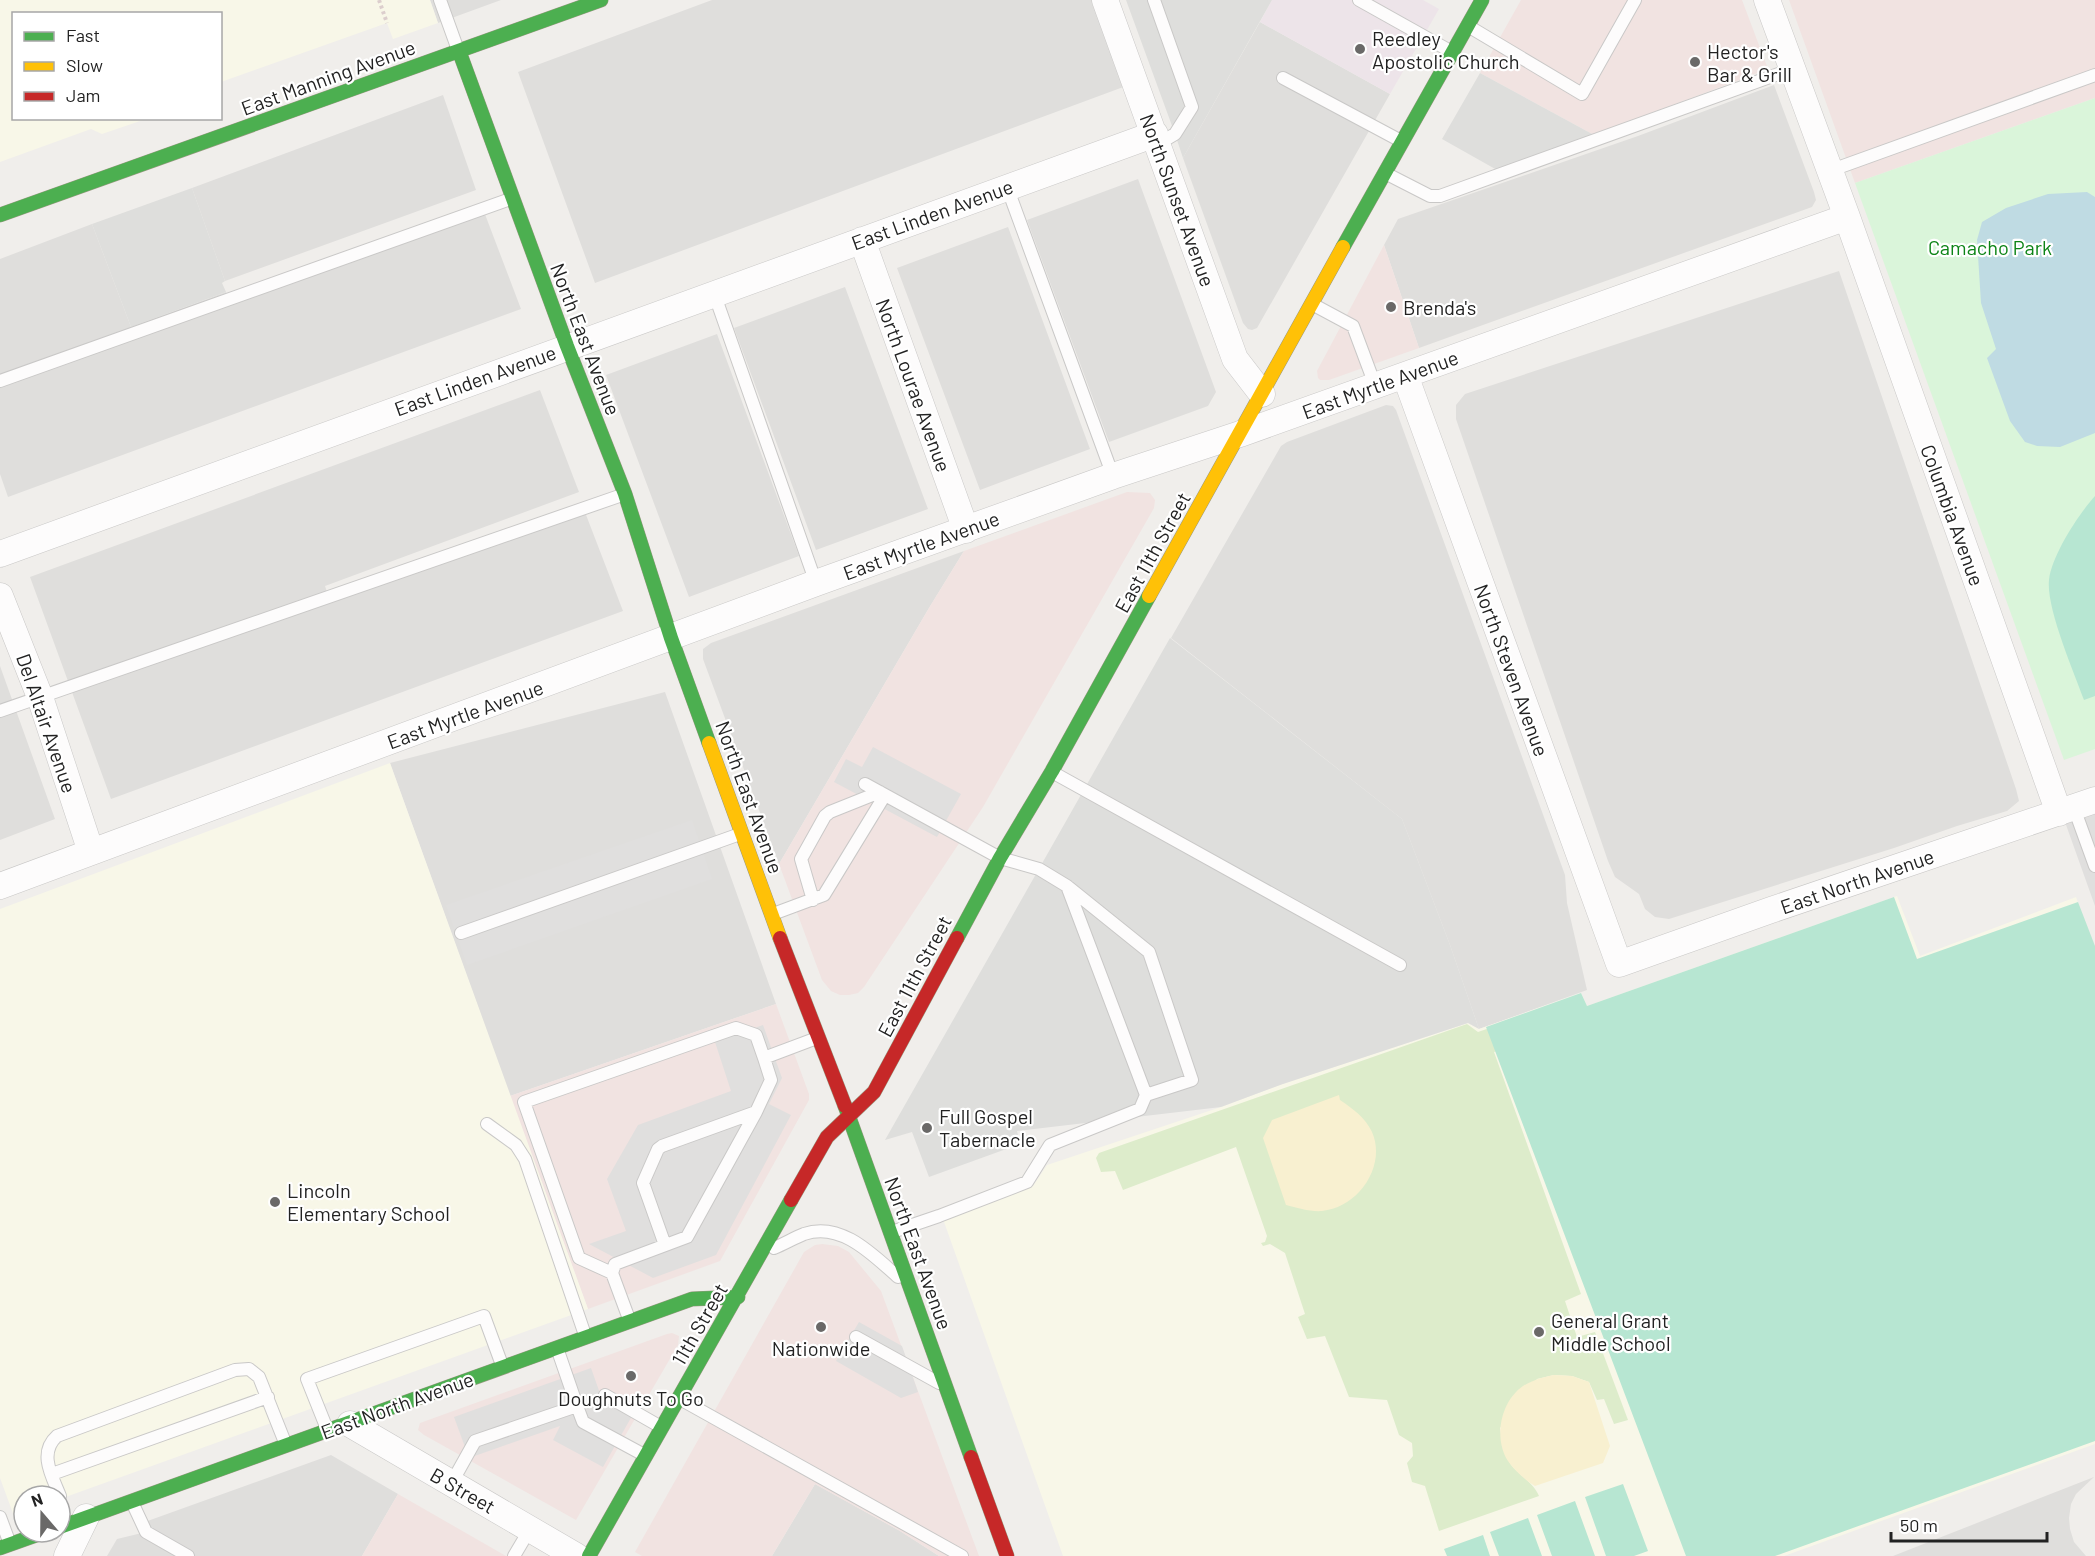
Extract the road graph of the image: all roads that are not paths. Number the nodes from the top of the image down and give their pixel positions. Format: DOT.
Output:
graph roads {
  1 [pos="440,0"];
  2 [pos="601,0"];
  3 [pos="1154,0"];
  4 [pos="1359,0"];
  5 [pos="1482,0"];
  6 [pos="1635,0"];
  7 [pos="1767,0"];
  8 [pos="1112,2"];
  9 [pos="1467,26"];
  10 [pos="459,51"];
  11 [pos="1452,52"];
  12 [pos="1792,69"];
  13 [pos="2095,75"];
  14 [pos="1283,78"];
  15 [pos="1156,139"];
  16 [pos="1401,141"];
  17 [pos="1829,171"];
  18 [pos="1384,173"];
  19 [pos="1007,187"];
  20 [pos="513,198"];
  21 [pos="0,215"];
  22 [pos="1847,217"];
  23 [pos="862,240"];
  24 [pos="714,293"];
  25 [pos="1310,304"];
  26 [pos="567,346"];
  27 [pos="1405,375"];
  28 [pos="0,381"];
  29 [pos="1375,386"];
  30 [pos="1262,394"];
  31 [pos="1240,434"];
  32 [pos="1113,476"];
  33 [pos="625,494"];
  34 [pos="966,530"];
  35 [pos="0,554"];
  36 [pos="816,583"];
  37 [pos="0,596"];
  38 [pos="671,638"];
  39 [pos="40,697"];
  40 [pos="0,711"];
  41 [pos="1052,771"];
  42 [pos="865,784"];
  43 [pos="883,794"];
  44 [pos="2076,807"];
  45 [pos="741,834"];
  46 [pos="91,852"];
  47 [pos="1000,858"];
  48 [pos="2095,866"];
  49 [pos="0,886"];
  50 [pos="1067,886"];
  51 [pos="813,900"];
  52 [pos="772,915"];
  53 [pos="461,933"];
  54 [pos="1400,964"];
  55 [pos="1619,964"];
  56 [pos="819,1037"];
  57 [pos="764,1058"];
  58 [pos="1146,1095"];
  59 [pos="756,1112"];
  60 [pos="848,1116"];
  61 [pos="488,1124"];
  62 [pos="891,1232"];
  63 [pos="665,1245"];
  64 [pos="762,1254"];
  65 [pos="612,1273"];
  66 [pos="910,1287"];
  67 [pos="738,1297"];
  68 [pos="630,1320"];
  69 [pos="586,1336"];
  70 [pos="856,1337"];
  71 [pos="557,1347"];
  72 [pos="502,1366"];
  73 [pos="947,1388"];
  74 [pos="605,1395"];
  75 [pos="268,1397"];
  76 [pos="679,1398"];
  77 [pos="577,1406"];
  78 [pos="339,1427"];
  79 [pos="662,1427"];
  80 [pos="286,1446"];
  81 [pos="646,1456"];
  82 [pos="52,1474"];
  83 [pos="56,1484"];
  84 [pos="451,1484"];
  85 [pos="132,1501"];
  86 [pos="72,1511"];
  87 [pos="0,1517"];
  88 [pos="530,1529"];
  89 [pos="5,1546"];
  90 [pos="188,1556"];
  91 [pos="514,1556"];
  92 [pos="576,1556"];
  93 [pos="589,1556"];
  94 [pos="962,1556"];
  95 [pos="1007,1556"];
  1 -- 10 [label="lane"];
  2 -- 10 [label="main road, East Manning Avenue"];
  3 -- 15 [label="lane"];
  4 -- 11 [label="lane"];
  5 -- 9 [label="main road, East 11th Street"];
  6 -- 9 [label="lane"];
  7 -- 12 [label="street, Columbia Avenue"];
  8 -- 15 [label="street, North Sunset Avenue"];
  9 -- 11 [label="main road, East 11th Street"];
  10 -- 20 [label="main road, North East Avenue"];
  10 -- 21 [label="main road, East Manning Avenue"];
  11 -- 16 [label="main road, East 11th Street"];
  12 -- 17 [label="street, Columbia Avenue"];
  12 -- 18 [label="lane"];
  13 -- 17 [label="lane"];
  14 -- 16 [label="lane"];
  15 -- 19 [label="street, East Linden Avenue"];
  15 -- 30 [label="street, North Sunset Avenue"];
  16 -- 18 [label="main road, East 11th Street"];
  17 -- 22 [label="street, Columbia Avenue"];
  18 -- 25 [label="main road, East 11th Street"];
  19 -- 23 [label="street, East Linden Avenue"];
  19 -- 32 [label="lane"];
  20 -- 26 [label="main road, North East Avenue"];
  20 -- 28 [label="lane"];
  22 -- 27 [label="street, East Myrtle Avenue"];
  22 -- 44 [label="street, Columbia Avenue"];
  23 -- 24 [label="street, East Linden Avenue"];
  23 -- 34 [label="street, North Lourae Avenue"];
  24 -- 26 [label="street, East Linden Avenue"];
  24 -- 36 [label="lane"];
  25 -- 29 [label="lane"];
  25 -- 30 [label="main road, East 11th Street"];
  26 -- 33 [label="main road, North East Avenue"];
  26 -- 35 [label="street, East Linden Avenue"];
  27 -- 29 [label="street, East Myrtle Avenue"];
  27 -- 55 [label="street, North Steven Avenue"];
  29 -- 31 [label="street, East Myrtle Avenue"];
  30 -- 31 [label="main road, East 11th Street"];
  31 -- 32 [label="street, East Myrtle Avenue"];
  31 -- 41 [label="main road, East 11th Street"];
  32 -- 34 [label="street, East Myrtle Avenue"];
  33 -- 38 [label="main road, North East Avenue"];
  33 -- 39 [label="lane"];
  34 -- 36 [label="street, East Myrtle Avenue"];
  36 -- 38 [label="street, East Myrtle Avenue"];
  37 -- 39 [label="street, Del Altair Avenue"];
  38 -- 45 [label="main road, North East Avenue"];
  38 -- 46 [label="street, East Myrtle Avenue"];
  39 -- 40 [label="lane"];
  39 -- 46 [label="street, Del Altair Avenue"];
  41 -- 47 [label="main road, East 11th Street"];
  41 -- 54 [label="lane"];
  42 -- 43 [label="lane"];
  43 -- 47 [label="lane"];
  43 -- 51 [label="lane"];
  43 -- 51 [label="lane"];
  44 -- 48 [label="lane"];
  44 -- 55 [label="street, East North Avenue"];
  45 -- 52 [label="main road, North East Avenue"];
  45 -- 53 [label="lane"];
  46 -- 49 [label="street, East Myrtle Avenue"];
  47 -- 50 [label="lane"];
  47 -- 60 [label="main road, East 11th Street"];
  50 -- 58 [label="lane"];
  50 -- 58 [label="lane"];
  51 -- 52 [label="lane"];
  52 -- 56 [label="main road, North East Avenue"];
  56 -- 57 [label="lane"];
  56 -- 60 [label="main road, North East Avenue"];
  57 -- 59 [label="lane"];
  57 -- 65 [label="lane"];
  58 -- 62 [label="lane"];
  59 -- 63 [label="lane"];
  59 -- 63 [label="lane"];
  60 -- 62 [label="main road, North East Avenue"];
  60 -- 64 [label="main road, 11th Street"];
  61 -- 69 [label="lane"];
  62 -- 66 [label="main road, North East Avenue"];
  63 -- 65 [label="lane"];
  64 -- 66 [label="lane"];
  64 -- 67 [label="main road, 11th Street"];
  65 -- 68 [label="lane"];
  66 -- 73 [label="main road, North East Avenue"];
  67 -- 68 [label="main road, East North Avenue"];
  67 -- 76 [label="main road, 11th Street"];
  68 -- 69 [label="main road, East North Avenue"];
  69 -- 71 [label="main road, East North Avenue"];
  70 -- 73 [label="lane"];
  71 -- 72 [label="main road, East North Avenue"];
  71 -- 77 [label="lane"];
  72 -- 78 [label="main road, East North Avenue"];
  72 -- 78 [label="lane"];
  73 -- 95 [label="main road, North East Avenue"];
  74 -- 79 [label="lane"];
  75 -- 80 [label="lane"];
  75 -- 82 [label="lane"];
  75 -- 82 [label="lane"];
  76 -- 79 [label="main road, 11th Street"];
  76 -- 94 [label="lane"];
  77 -- 81 [label="lane"];
  77 -- 84 [label="lane"];
  78 -- 80 [label="main road, East North Avenue"];
  78 -- 84 [label="street, B Street"];
  79 -- 81 [label="main road, 11th Street"];
  80 -- 85 [label="main road, East North Avenue"];
  81 -- 93 [label="main road, 11th Street"];
  82 -- 83 [label="lane"];
  84 -- 88 [label="street, B Street"];
  85 -- 86 [label="main road, East North Avenue"];
  85 -- 90 [label="lane"];
  87 -- 89 [label="lane"];
  88 -- 91 [label="lane"];
  88 -- 92 [label="street, B Street"];
}
